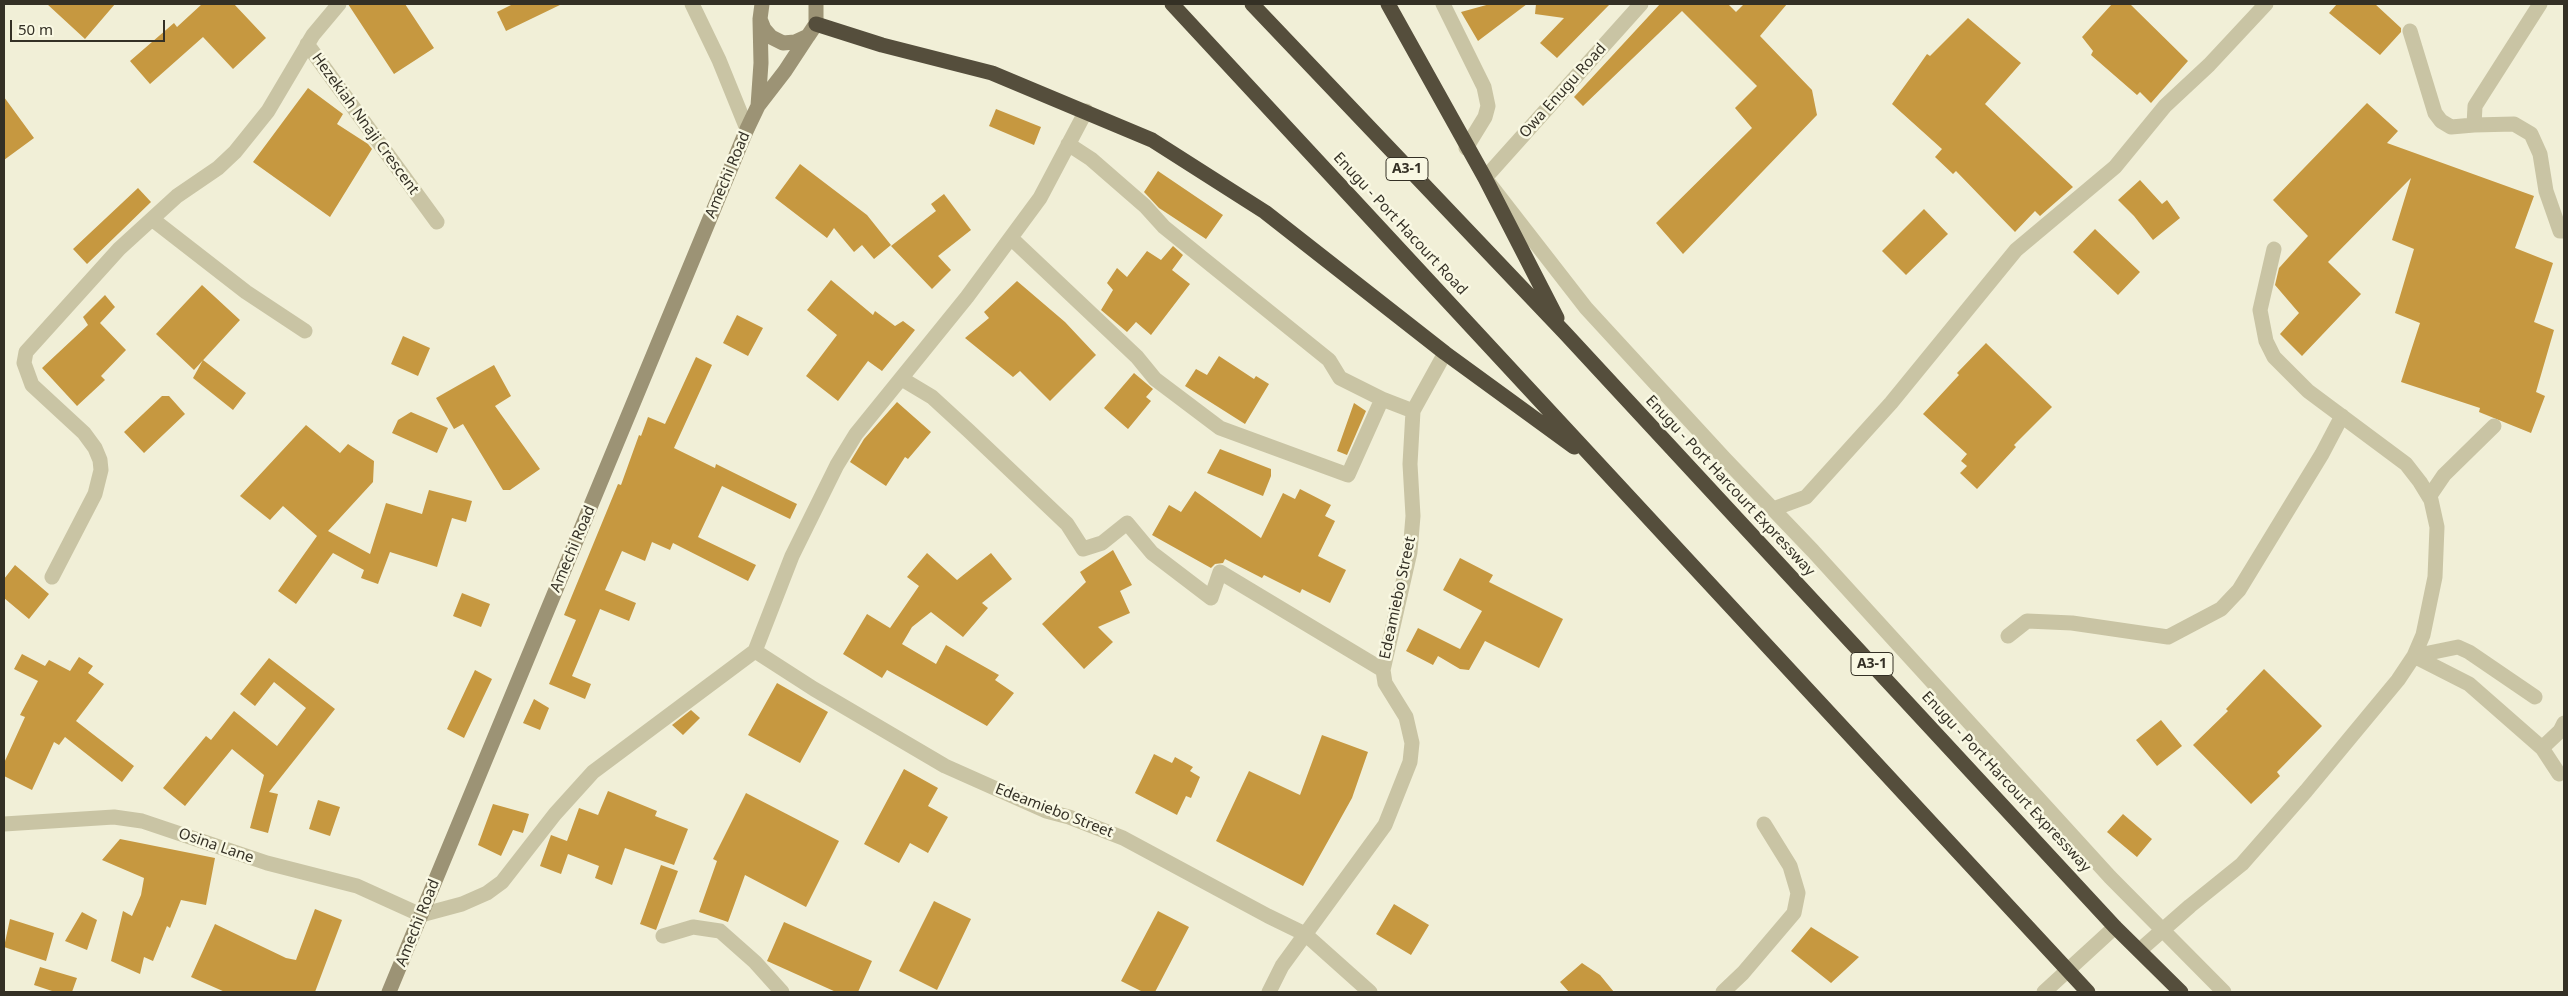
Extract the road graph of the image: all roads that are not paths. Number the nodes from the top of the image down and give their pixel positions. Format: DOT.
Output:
graph roads {
  1 [pos="339,4"];
  2 [pos="692,4"];
  3 [pos="816,4"];
  4 [pos="1172,4"];
  5 [pos="1252,4"];
  6 [pos="1388,4"];
  7 [pos="1443,4"];
  8 [pos="1641,4"];
  9 [pos="2266,4"];
  10 [pos="2540,4"];
  11 [pos="761,11"];
  12 [pos="812,30"];
  13 [pos="2410,31"];
  14 [pos="307,44"];
  15 [pos="758,106"];
  16 [pos="1086,111"];
  17 [pos="2474,125"];
  18 [pos="747,129"];
  19 [pos="1068,144"];
  20 [pos="1466,148"];
  21 [pos="1485,178"];
  22 [pos="152,219"];
  23 [pos="437,222"];
  24 [pos="2564,231"];
  25 [pos="1011,238"];
  26 [pos="2274,249"];
  27 [pos="305,331"];
  28 [pos="1565,333"];
  29 [pos="1446,353"];
  30 [pos="902,379"];
  31 [pos="1382,399"];
  32 [pos="1413,411"];
  33 [pos="2342,416"];
  34 [pos="2494,426"];
  35 [pos="1602,468"];
  36 [pos="2429,497"];
  37 [pos="1773,509"];
  38 [pos="52,577"];
  39 [pos="2008,636"];
  40 [pos="755,650"];
  41 [pos="2414,656"];
  42 [pos="1383,670"];
  43 [pos="2535,697"];
  44 [pos="2564,723"];
  45 [pos="2542,748"];
  46 [pos="2559,774"];
  47 [pos="4,824"];
  48 [pos="1764,824"];
  49 [pos="421,915"];
  50 [pos="2115,927"];
  51 [pos="2163,930"];
  52 [pos="1306,934"];
  53 [pos="663,936"];
  54 [pos="2140,950"];
  55 [pos="2066,971"];
  56 [pos="389,992"];
  57 [pos="782,992"];
  58 [pos="1269,992"];
  59 [pos="1370,992"];
  60 [pos="1723,992"];
  61 [pos="2044,992"];
  62 [pos="2088,992"];
  63 [pos="2181,992"];
  64 [pos="2224,992"];
  1 -- 14 [label="street, Hezekiah Nnaji Crescent"];
  2 -- 18 [label="street"];
  3 -- 12 [label="main road"];
  4 -- 35 [label="highway, Enugu - Port Hacourt Road"];
  5 -- 28 [label="highway, Enugu - Port Harcourt Expressway / A3-1"];
  6 -- 20 [label="highway"];
  7 -- 20 [label="street"];
  8 -- 21 [label="street, Owa Enugu Road"];
  9 -- 37 [label="street"];
  10 -- 17 [label="street"];
  11 -- 12 [label="main road"];
  11 -- 15 [label="main road"];
  12 -- 15 [label="main road"];
  12 -- 16 [label="highway"];
  13 -- 17 [label="street"];
  14 -- 22 [label="street"];
  14 -- 23 [label="street, Hezekiah Nnaji Crescent"];
  15 -- 18 [label="main road, Amechi Road"];
  16 -- 19 [label="street"];
  16 -- 29 [label="highway"];
  17 -- 24 [label="street"];
  18 -- 49 [label="main road, Amechi Road"];
  19 -- 25 [label="street"];
  19 -- 31 [label="street"];
  20 -- 21 [label="highway"];
  21 -- 28 [label="highway"];
  21 -- 37 [label="street"];
  22 -- 27 [label="street"];
  22 -- 38 [label="street"];
  25 -- 30 [label="street"];
  25 -- 31 [label="street"];
  26 -- 33 [label="street"];
  28 -- 50 [label="highway, Enugu - Port Harcourt Expressway / A3-1"];
  29 -- 32 [label="street, Edeamiebo Street"];
  29 -- 35 [label="highway"];
  30 -- 40 [label="street"];
  30 -- 42 [label="street"];
  31 -- 32 [label="street"];
  32 -- 42 [label="street, Edeamiebo Street"];
  33 -- 36 [label="street"];
  33 -- 39 [label="street"];
  34 -- 36 [label="street"];
  35 -- 55 [label="highway"];
  36 -- 41 [label="street"];
  37 -- 51 [label="street"];
  40 -- 49 [label="street"];
  40 -- 52 [label="street, Edeamiebo Street"];
  41 -- 43 [label="street"];
  41 -- 45 [label="street"];
  41 -- 51 [label="street"];
  42 -- 52 [label="street, Edeamiebo Street"];
  44 -- 45 [label="street"];
  45 -- 46 [label="street"];
  47 -- 49 [label="street, Osina Lane"];
  48 -- 60 [label="street"];
  49 -- 56 [label="main road, Amechi Road"];
  50 -- 54 [label="highway, Enugu - Port Harcourt Expressway / A3-1"];
  50 -- 55 [label="street"];
  51 -- 54 [label="street"];
  51 -- 64 [label="street"];
  52 -- 58 [label="street, Edeamiebo Street"];
  52 -- 59 [label="street, Edeamiebo Street"];
  53 -- 57 [label="street"];
  54 -- 63 [label="highway, Enugu - Port Harcourt Expressway / A3-1"];
  55 -- 61 [label="street"];
  55 -- 62 [label="highway"];
}
